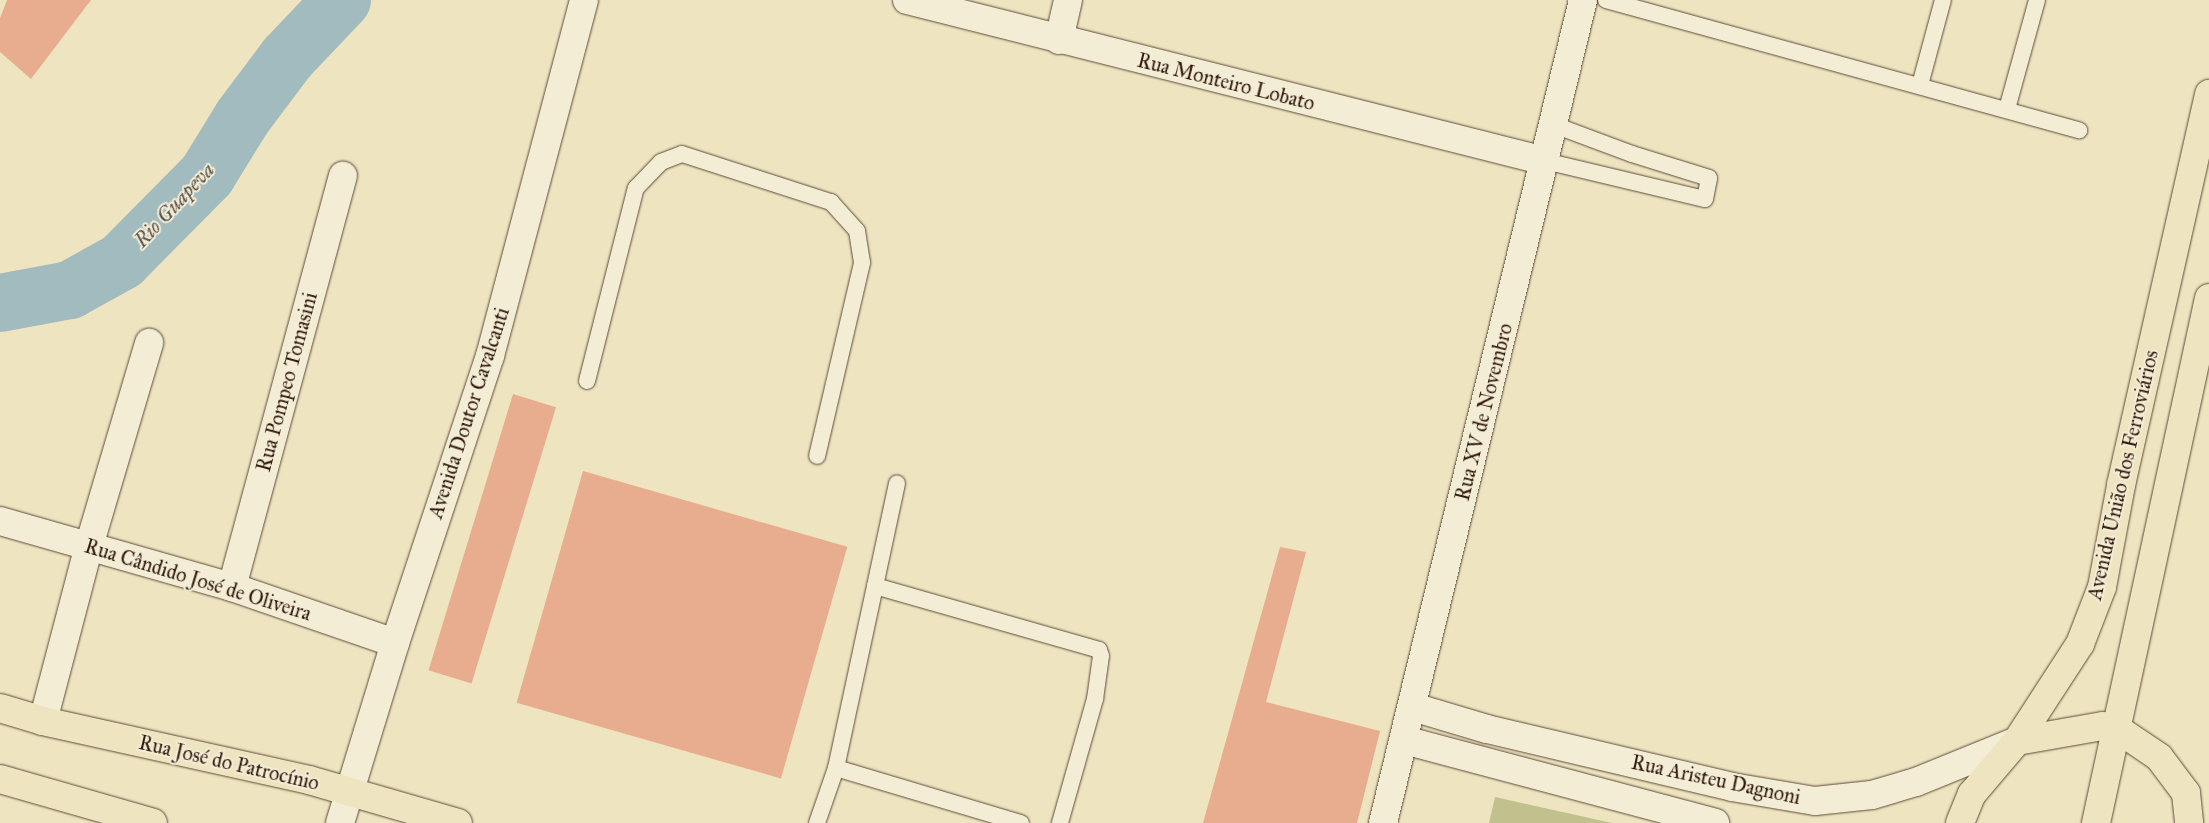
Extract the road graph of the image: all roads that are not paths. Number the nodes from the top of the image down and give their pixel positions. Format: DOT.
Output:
graph roads {
  1 [pos="584,0"];
  2 [pos="907,0"];
  3 [pos="1068,0"];
  4 [pos="1583,0"];
  5 [pos="1606,0"];
  6 [pos="1943,0"];
  7 [pos="2037,0"];
  8 [pos="1059,40"];
  9 [pos="1920,85"];
  10 [pos="2209,94"];
  11 [pos="2007,109"];
  12 [pos="1554,124"];
  13 [pos="2079,130"];
  14 [pos="1546,161"];
  15 [pos="343,176"];
  16 [pos="2209,298"];
  17 [pos="149,343"];
  18 [pos="587,381"];
  19 [pos="817,456"];
  20 [pos="897,483"];
  21 [pos="0,521"];
  22 [pos="89,546"];
  23 [pos="875,586"];
  24 [pos="232,587"];
  25 [pos="394,643"];
  26 [pos="1412,707"];
  27 [pos="0,708"];
  28 [pos="43,721"];
  29 [pos="2116,728"];
  30 [pos="1404,740"];
  31 [pos="2017,742"];
  32 [pos="836,768"];
  33 [pos="0,779"];
  34 [pos="349,793"];
  35 [pos="153,823"];
  36 [pos="340,823"];
  37 [pos="458,823"];
  38 [pos="818,823"];
  39 [pos="1021,823"];
  40 [pos="1060,823"];
  41 [pos="1383,823"];
  42 [pos="1715,823"];
  43 [pos="1960,823"];
  44 [pos="2096,823"];
  45 [pos="2190,823"];
  1 -- 25 [label="street, Avenida Doutor Cavalcanti"];
  2 -- 8 [label="street, Rua Monteiro Lobato"];
  3 -- 8 [label="street"];
  4 -- 12 [label="street, Rua XV de Novembro"];
  5 -- 9 [label="lane"];
  6 -- 9 [label="lane"];
  7 -- 11 [label="lane"];
  8 -- 14 [label="street, Rua Monteiro Lobato"];
  9 -- 11 [label="lane"];
  10 -- 31 [label="main road, Avenida União dos Ferroviários"];
  11 -- 13 [label="lane"];
  12 -- 14 [label="street, Rua XV de Novembro"];
  12 -- 14 [label="lane"];
  14 -- 26 [label="street, Rua XV de Novembro"];
  15 -- 24 [label="street, Rua Pompeo Tomasini"];
  16 -- 29 [label="main road"];
  17 -- 22 [label="street"];
  18 -- 19 [label="lane"];
  20 -- 23 [label="lane"];
  21 -- 22 [label="street, Rua Cândido José de Oliveira"];
  22 -- 24 [label="street, Rua Cândido José de Oliveira"];
  22 -- 28 [label="street"];
  23 -- 32 [label="lane"];
  23 -- 40 [label="lane"];
  24 -- 25 [label="street, Rua Cândido José de Oliveira"];
  25 -- 34 [label="street, Avenida Doutor Cavalcanti"];
  26 -- 30 [label="street, Rua XV de Novembro"];
  26 -- 31 [label="street, Rua Aristeu Dagnoni"];
  27 -- 28 [label="main road, Rua José do Patrocínio"];
  28 -- 34 [label="main road, Rua José do Patrocínio"];
  29 -- 31 [label="main road"];
  29 -- 44 [label="main road"];
  29 -- 45 [label="main road"];
  30 -- 41 [label="street, Rua XV de Novembro"];
  30 -- 42 [label="street, Rua Aristeu Dagnoni"];
  31 -- 43 [label="main road, Avenida União dos Ferroviários"];
  32 -- 38 [label="lane"];
  32 -- 39 [label="lane"];
  33 -- 35 [label="main road"];
  34 -- 36 [label="street, Avenida Doutor Cavalcanti"];
  34 -- 37 [label="main road, Rua José do Patrocínio"];
}
